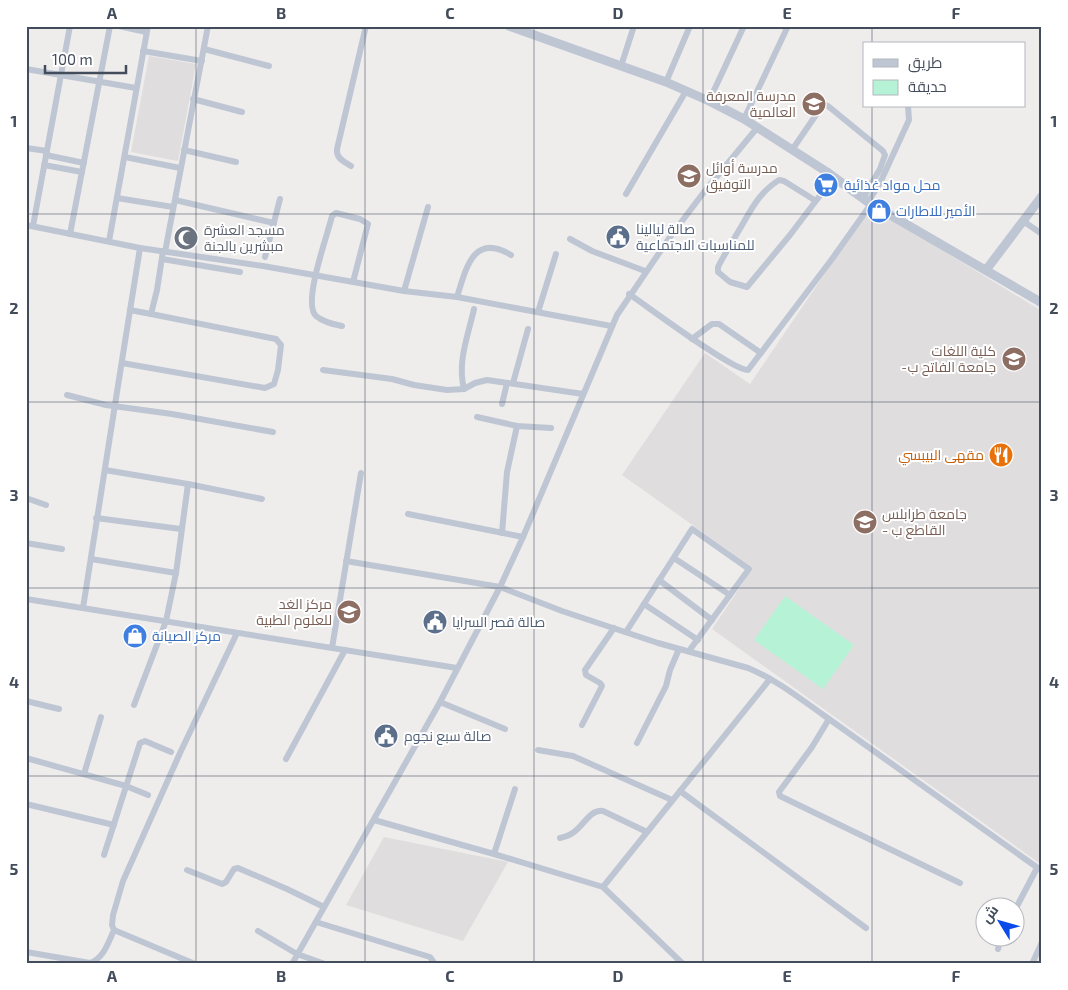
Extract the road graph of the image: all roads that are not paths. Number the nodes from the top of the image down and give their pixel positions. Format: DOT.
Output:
graph roads {
  1 [pos="70,26"];
  2 [pos="110,26"];
  3 [pos="119,26"];
  4 [pos="208,26"];
  5 [pos="366,26"];
  6 [pos="509,26"];
  7 [pos="634,26"];
  8 [pos="690,26"];
  9 [pos="744,26"];
  10 [pos="788,26"];
  11 [pos="147,29"];
  12 [pos="204,49"];
  13 [pos="143,51"];
  14 [pos="202,61"];
  15 [pos="270,66"];
  16 [pos="621,66"];
  17 [pos="26,69"];
  18 [pos="61,75"];
  19 [pos="99,82"];
  20 [pos="666,82"];
  21 [pos="136,88"];
  22 [pos="686,91"];
  23 [pos="193,99"];
  24 [pos="709,100"];
  25 [pos="908,108"];
  26 [pos="242,112"];
  27 [pos="744,119"];
  28 [pos="757,128"];
  29 [pos="26,148"];
  30 [pos="184,150"];
  31 [pos="792,150"];
  32 [pos="46,153"];
  33 [pos="124,158"];
  34 [pos="236,162"];
  35 [pos="84,163"];
  36 [pos="44,165"];
  37 [pos="351,166"];
  38 [pos="180,168"];
  39 [pos="82,172"];
  40 [pos="834,177"];
  41 [pos="626,194"];
  42 [pos="1042,196"];
  43 [pos="117,198"];
  44 [pos="280,199"];
  45 [pos="816,201"];
  46 [pos="867,201"];
  47 [pos="174,204"];
  48 [pos="428,207"];
  49 [pos="1023,220"];
  50 [pos="274,223"];
  51 [pos="29,226"];
  52 [pos="70,234"];
  53 [pos="1042,234"];
  54 [pos="570,239"];
  55 [pos="109,241"];
  56 [pos="140,248"];
  57 [pos="164,252"];
  58 [pos="556,254"];
  59 [pos="511,255"];
  60 [pos="265,257"];
  61 [pos="162,259"];
  62 [pos="986,270"];
  63 [pos="646,271"];
  64 [pos="240,272"];
  65 [pos="314,276"];
  66 [pos="353,282"];
  67 [pos="404,291"];
  68 [pos="629,294"];
  69 [pos="457,297"];
  70 [pos="1042,303"];
  71 [pos="474,309"];
  72 [pos="130,310"];
  73 [pos="538,312"];
  74 [pos="151,314"];
  75 [pos="342,326"];
  76 [pos="611,326"];
  77 [pos="528,329"];
  78 [pos="692,339"];
  79 [pos="761,353"];
  80 [pos="122,363"];
  81 [pos="323,370"];
  82 [pos="510,383"];
  83 [pos="464,389"];
  84 [pos="67,394"];
  85 [pos="583,394"];
  86 [pos="502,404"];
  87 [pos="114,406"];
  88 [pos="477,417"];
  89 [pos="517,426"];
  90 [pos="551,428"];
  91 [pos="273,432"];
  92 [pos="105,470"];
  93 [pos="361,473"];
  94 [pos="188,484"];
  95 [pos="26,498"];
  96 [pos="262,499"];
  97 [pos="46,505"];
  98 [pos="408,514"];
  99 [pos="96,518"];
  100 [pos="181,528"];
  101 [pos="502,533"];
  102 [pos="523,537"];
  103 [pos="26,544"];
  104 [pos="62,550"];
  105 [pos="674,558"];
  106 [pos="90,559"];
  107 [pos="346,561"];
  108 [pos="176,573"];
  109 [pos="659,580"];
  110 [pos="500,587"];
  111 [pos="730,595"];
  112 [pos="26,599"];
  113 [pos="644,604"];
  114 [pos="83,608"];
  115 [pos="712,620"];
  116 [pos="166,621"];
  117 [pos="614,628"];
  118 [pos="626,632"];
  119 [pos="237,633"];
  120 [pos="698,640"];
  121 [pos="332,648"];
  122 [pos="679,649"];
  123 [pos="345,650"];
  124 [pos="689,651"];
  125 [pos="458,668"];
  126 [pos="770,679"];
  127 [pos="26,700"];
  128 [pos="440,702"];
  129 [pos="134,705"];
  130 [pos="59,709"];
  131 [pos="102,718"];
  132 [pos="829,719"];
  133 [pos="582,725"];
  134 [pos="505,729"];
  135 [pos="637,743"];
  136 [pos="538,750"];
  137 [pos="171,752"];
  138 [pos="26,758"];
  139 [pos="286,759"];
  140 [pos="84,774"];
  141 [pos="126,786"];
  142 [pos="516,789"];
  143 [pos="680,791"];
  144 [pos="148,795"];
  145 [pos="672,800"];
  146 [pos="26,804"];
  147 [pos="374,820"];
  148 [pos="114,825"];
  149 [pos="647,832"];
  150 [pos="560,838"];
  151 [pos="494,854"];
  152 [pos="104,855"];
  153 [pos="1039,869"];
  154 [pos="186,870"];
  155 [pos="960,883"];
  156 [pos="603,888"];
  157 [pos="1022,898"];
  158 [pos="324,907"];
  159 [pos="316,922"];
  160 [pos="866,928"];
  161 [pos="114,930"];
  162 [pos="258,931"];
  163 [pos="1042,942"];
  164 [pos="26,952"];
  165 [pos="298,954"];
  166 [pos="195,964"];
  167 [pos="292,964"];
  168 [pos="325,964"];
  169 [pos="435,964"];
  170 [pos="683,964"];
  171 [pos="1032,964"];
  1 -- 18 [label="street"];
  2 -- 19 [label="street"];
  3 -- 11 [label="street"];
  4 -- 12 [label="street"];
  5 -- 37 [label="street"];
  6 -- 16 [label="street"];
  7 -- 16 [label="street"];
  8 -- 20 [label="street"];
  9 -- 24 [label="street"];
  10 -- 27 [label="street"];
  11 -- 13 [label="street"];
  12 -- 14 [label="street"];
  12 -- 15 [label="street"];
  13 -- 14 [label="street"];
  13 -- 21 [label="street"];
  14 -- 23 [label="street"];
  16 -- 20 [label="street"];
  17 -- 18 [label="street"];
  18 -- 19 [label="street"];
  18 -- 32 [label="street"];
  19 -- 21 [label="street"];
  19 -- 35 [label="street"];
  20 -- 22 [label="street"];
  21 -- 33 [label="street"];
  22 -- 24 [label="street"];
  22 -- 41 [label="street"];
  23 -- 26 [label="street"];
  23 -- 30 [label="street"];
  24 -- 27 [label="street"];
  25 -- 46 [label="street"];
  27 -- 28 [label="street"];
  28 -- 31 [label="street"];
  28 -- 63 [label="street"];
  29 -- 32 [label="street"];
  30 -- 34 [label="street"];
  30 -- 38 [label="street"];
  31 -- 40 [label="street"];
  31 -- 46 [label="street"];
  32 -- 35 [label="street"];
  32 -- 36 [label="street"];
  33 -- 38 [label="street"];
  33 -- 43 [label="street"];
  35 -- 39 [label="street"];
  36 -- 39 [label="street"];
  36 -- 51 [label="street"];
  38 -- 47 [label="street"];
  39 -- 52 [label="street"];
  40 -- 45 [label="street"];
  40 -- 46 [label="street"];
  42 -- 49 [label="street"];
  43 -- 47 [label="street"];
  43 -- 55 [label="street"];
  44 -- 50 [label="street"];
  45 -- 45 [label="street"];
  46 -- 62 [label="street"];
  46 -- 79 [label="street"];
  47 -- 50 [label="street"];
  47 -- 57 [label="street"];
  48 -- 67 [label="street"];
  49 -- 53 [label="street"];
  49 -- 62 [label="street"];
  50 -- 60 [label="street"];
  51 -- 52 [label="street"];
  52 -- 55 [label="street"];
  54 -- 63 [label="street"];
  55 -- 56 [label="street"];
  56 -- 57 [label="street"];
  56 -- 72 [label="street"];
  57 -- 61 [label="street"];
  57 -- 65 [label="street"];
  58 -- 73 [label="street"];
  59 -- 69 [label="street"];
  61 -- 64 [label="street"];
  61 -- 74 [label="street"];
  62 -- 70 [label="street"];
  63 -- 68 [label="street"];
  65 -- 66 [label="street"];
  65 -- 66 [label="street"];
  65 -- 75 [label="street"];
  66 -- 67 [label="street"];
  67 -- 69 [label="street"];
  68 -- 76 [label="street"];
  68 -- 78 [label="street"];
  69 -- 73 [label="street"];
  71 -- 83 [label="street"];
  72 -- 74 [label="street"];
  72 -- 80 [label="street"];
  73 -- 76 [label="street"];
  74 -- 80 [label="street"];
  76 -- 85 [label="street"];
  77 -- 82 [label="street"];
  78 -- 79 [label="street"];
  78 -- 79 [label="street"];
  80 -- 87 [label="street"];
  81 -- 83 [label="street"];
  82 -- 83 [label="street"];
  82 -- 85 [label="street"];
  82 -- 86 [label="street"];
  84 -- 87 [label="street"];
  85 -- 102 [label="street"];
  87 -- 91 [label="street"];
  87 -- 92 [label="street"];
  88 -- 89 [label="street"];
  89 -- 90 [label="street"];
  89 -- 101 [label="street"];
  92 -- 94 [label="street"];
  92 -- 99 [label="street"];
  93 -- 107 [label="street"];
  94 -- 96 [label="street"];
  94 -- 100 [label="street"];
  95 -- 97 [label="street"];
  98 -- 101 [label="street"];
  99 -- 100 [label="street"];
  99 -- 106 [label="street"];
  100 -- 108 [label="street"];
  101 -- 102 [label="street"];
  102 -- 110 [label="street"];
  103 -- 104 [label="street"];
  105 -- 109 [label="street"];
  105 -- 111 [label="street"];
  105 -- 111 [label="street"];
  106 -- 108 [label="street"];
  106 -- 114 [label="street"];
  107 -- 110 [label="street"];
  107 -- 121 [label="street"];
  108 -- 116 [label="street"];
  109 -- 113 [label="street"];
  109 -- 115 [label="street"];
  110 -- 117 [label="street"];
  110 -- 125 [label="street"];
  111 -- 115 [label="street"];
  112 -- 114 [label="street"];
  113 -- 118 [label="street"];
  113 -- 120 [label="street"];
  114 -- 116 [label="street"];
  115 -- 120 [label="street"];
  116 -- 119 [label="street"];
  116 -- 129 [label="street"];
  117 -- 118 [label="street"];
  117 -- 133 [label="street"];
  118 -- 122 [label="street"];
  119 -- 121 [label="street"];
  119 -- 161 [label="street"];
  120 -- 124 [label="street"];
  121 -- 123 [label="street"];
  122 -- 124 [label="street"];
  122 -- 135 [label="street"];
  123 -- 125 [label="street"];
  123 -- 139 [label="street"];
  124 -- 126 [label="street"];
  125 -- 128 [label="street"];
  126 -- 132 [label="street"];
  126 -- 143 [label="street"];
  127 -- 130 [label="street"];
  128 -- 134 [label="street"];
  128 -- 147 [label="street"];
  131 -- 140 [label="street"];
  132 -- 153 [label="street"];
  132 -- 155 [label="street"];
  136 -- 145 [label="street"];
  137 -- 141 [label="street"];
  138 -- 140 [label="street"];
  140 -- 141 [label="street"];
  141 -- 144 [label="street"];
  141 -- 148 [label="street"];
  142 -- 151 [label="street"];
  143 -- 145 [label="street"];
  143 -- 160 [label="street"];
  145 -- 149 [label="street"];
  146 -- 148 [label="street"];
  147 -- 151 [label="street"];
  147 -- 158 [label="street"];
  148 -- 152 [label="street"];
  149 -- 150 [label="street"];
  149 -- 156 [label="street"];
  151 -- 156 [label="street"];
  153 -- 157 [label="street"];
  154 -- 158 [label="street"];
  156 -- 170 [label="street"];
  158 -- 159 [label="street"];
  159 -- 165 [label="street"];
  159 -- 169 [label="street"];
  161 -- 164 [label="street"];
  161 -- 166 [label="street"];
  162 -- 165 [label="street"];
  163 -- 171 [label="street"];
  165 -- 167 [label="street"];
  165 -- 168 [label="street"];
}
